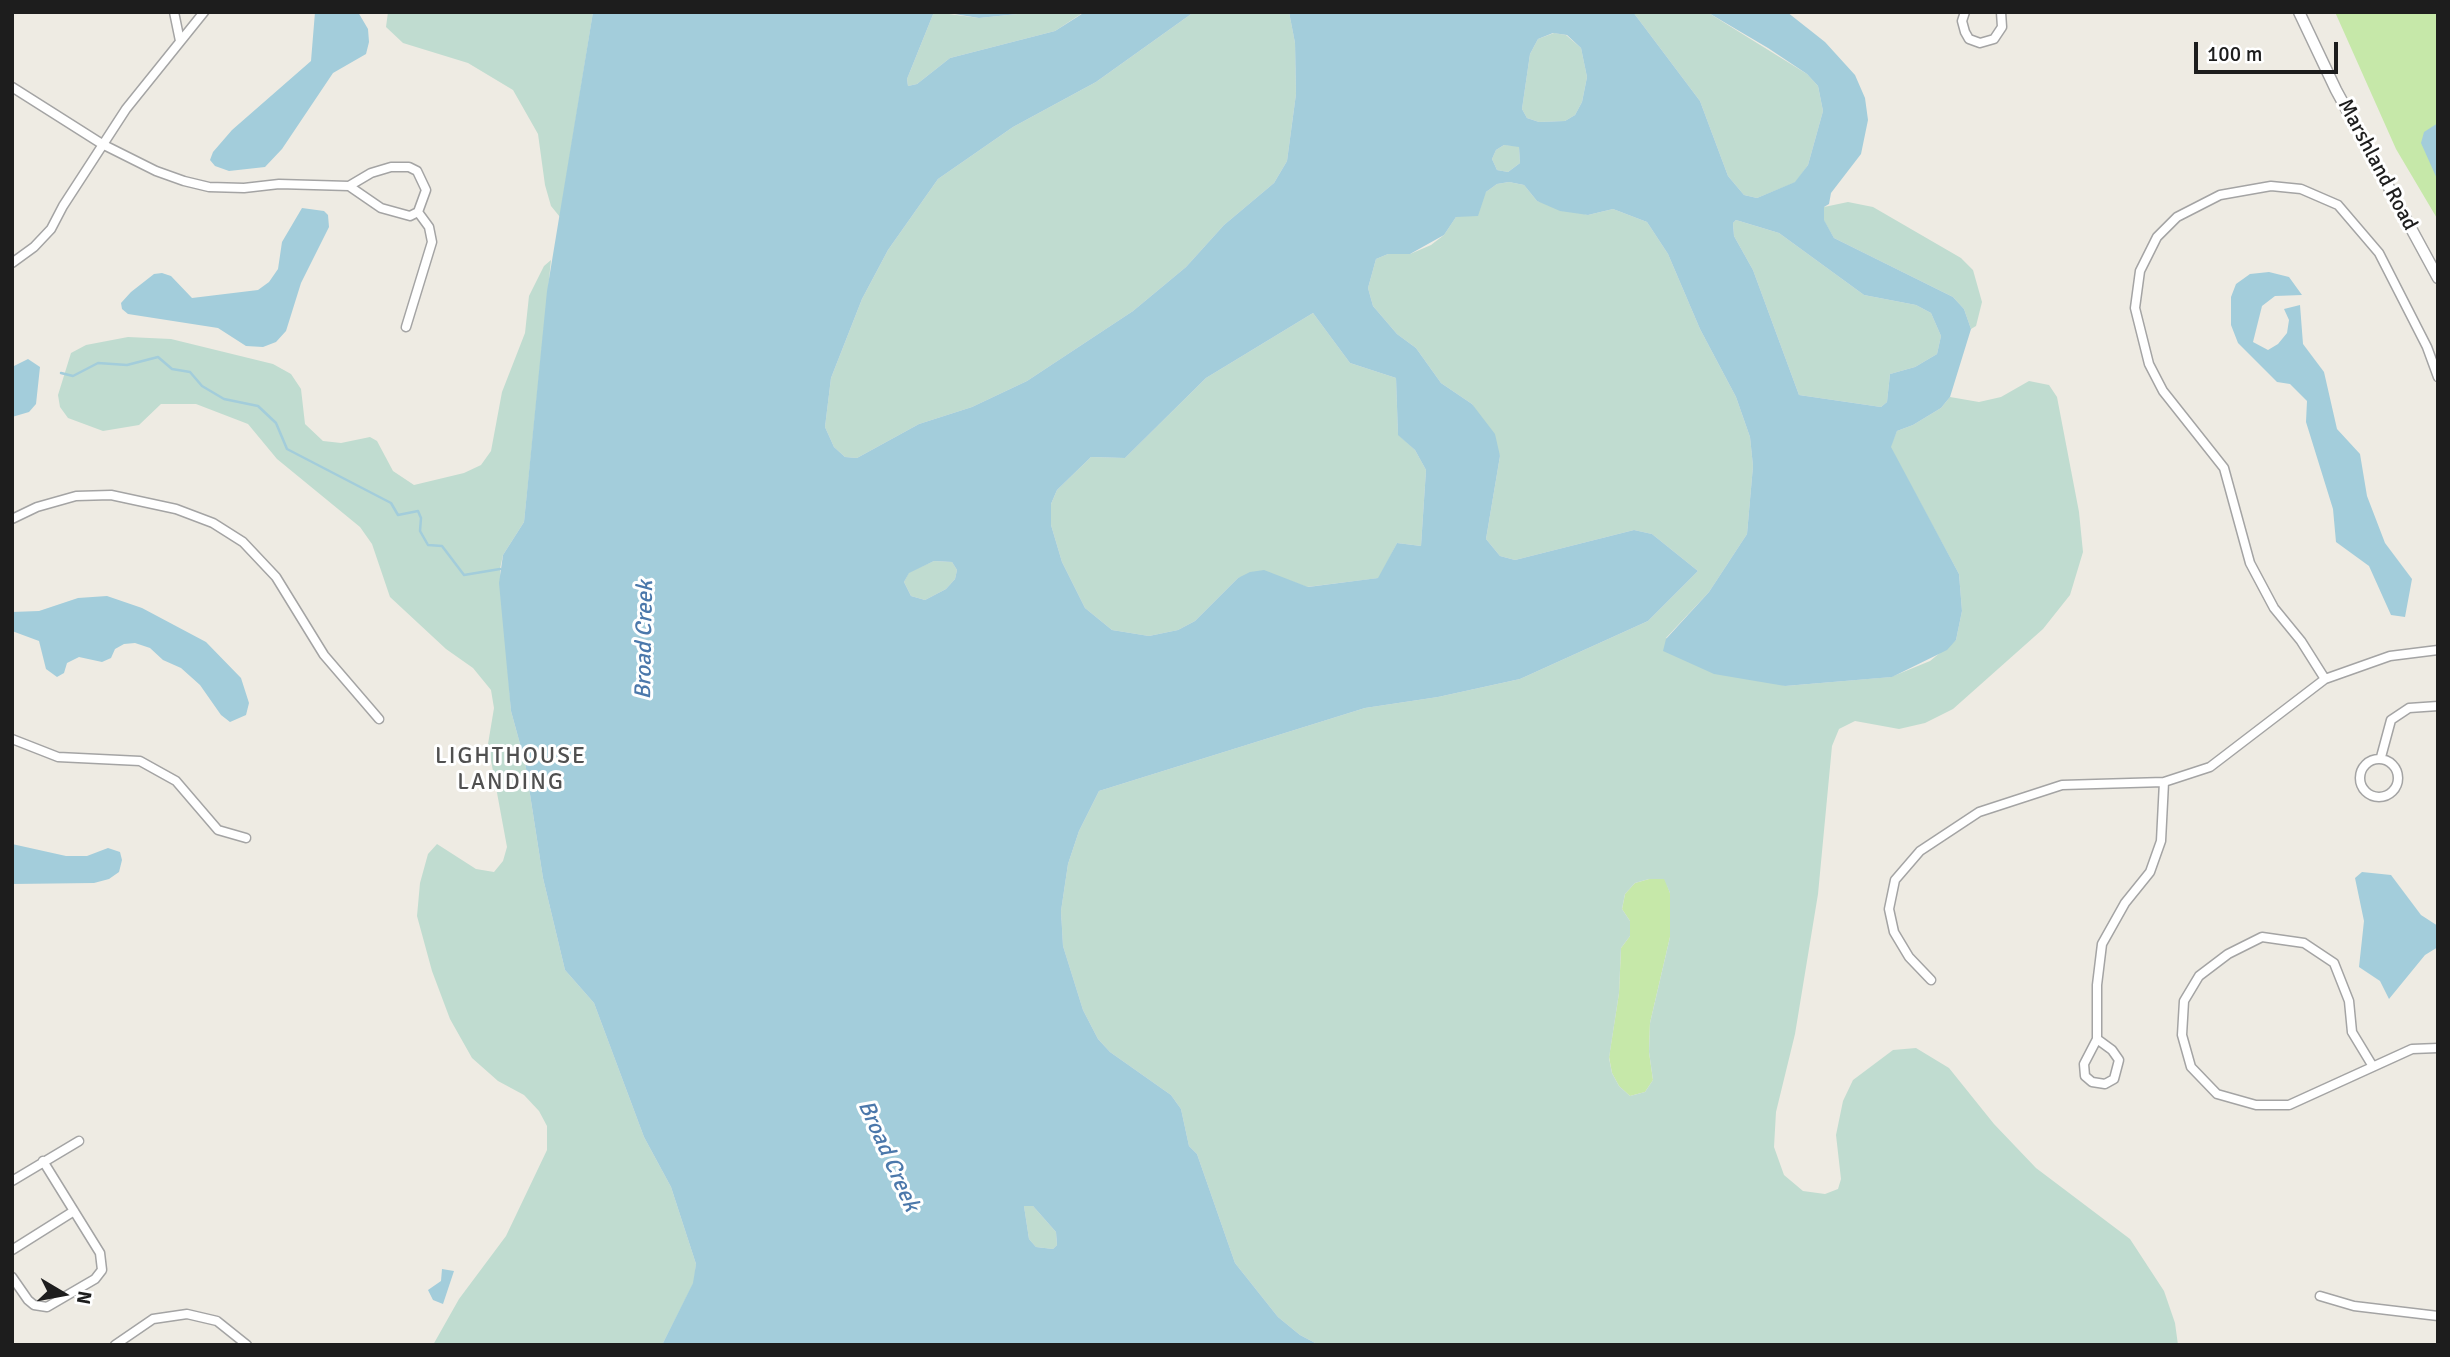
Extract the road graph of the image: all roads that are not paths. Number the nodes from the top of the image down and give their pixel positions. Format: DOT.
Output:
graph roads {
  1 [pos="174,12"];
  2 [pos="204,12"];
  3 [pos="1965,12"];
  4 [pos="2001,12"];
  5 [pos="2299,12"];
  6 [pos="180,41"];
  7 [pos="12,87"];
  8 [pos="102,144"];
  9 [pos="349,186"];
  10 [pos="418,212"];
  11 [pos="12,263"];
  12 [pos="2438,278"];
  13 [pos="406,327"];
  14 [pos="2438,377"];
  15 [pos="12,519"];
  16 [pos="2438,650"];
  17 [pos="2325,679"];
  18 [pos="2438,706"];
  19 [pos="379,719"];
  20 [pos="12,739"];
  21 [pos="2381,757"];
  22 [pos="2164,782"];
  23 [pos="246,838"];
  24 [pos="1931,980"];
  25 [pos="2097,1039"];
  26 [pos="2438,1048"];
  27 [pos="2372,1065"];
  28 [pos="79,1141"];
  29 [pos="43,1161"];
  30 [pos="12,1181"];
  31 [pos="74,1211"];
  32 [pos="12,1250"];
  33 [pos="12,1277"];
  34 [pos="2319,1296"];
  35 [pos="2438,1316"];
  36 [pos="116,1345"];
  37 [pos="247,1345"];
  1 -- 6 [label="street"];
  2 -- 6 [label="street"];
  3 -- 4 [label="street"];
  5 -- 12 [label="street, Marshland Road"];
  6 -- 8 [label="street"];
  7 -- 8 [label="street"];
  8 -- 9 [label="street"];
  8 -- 11 [label="street"];
  9 -- 10 [label="street"];
  9 -- 10 [label="street"];
  10 -- 13 [label="street"];
  14 -- 17 [label="street"];
  15 -- 19 [label="street"];
  16 -- 17 [label="street"];
  17 -- 22 [label="street"];
  18 -- 21 [label="street"];
  20 -- 23 [label="street"];
  21 -- 21 [label="street"];
  22 -- 24 [label="street"];
  22 -- 25 [label="street"];
  25 -- 25 [label="street"];
  26 -- 27 [label="street"];
  27 -- 27 [label="street"];
  28 -- 29 [label="street"];
  29 -- 30 [label="street"];
  29 -- 31 [label="street"];
  31 -- 32 [label="street"];
  31 -- 33 [label="street"];
  34 -- 35 [label="street"];
  36 -- 37 [label="street"];
}
